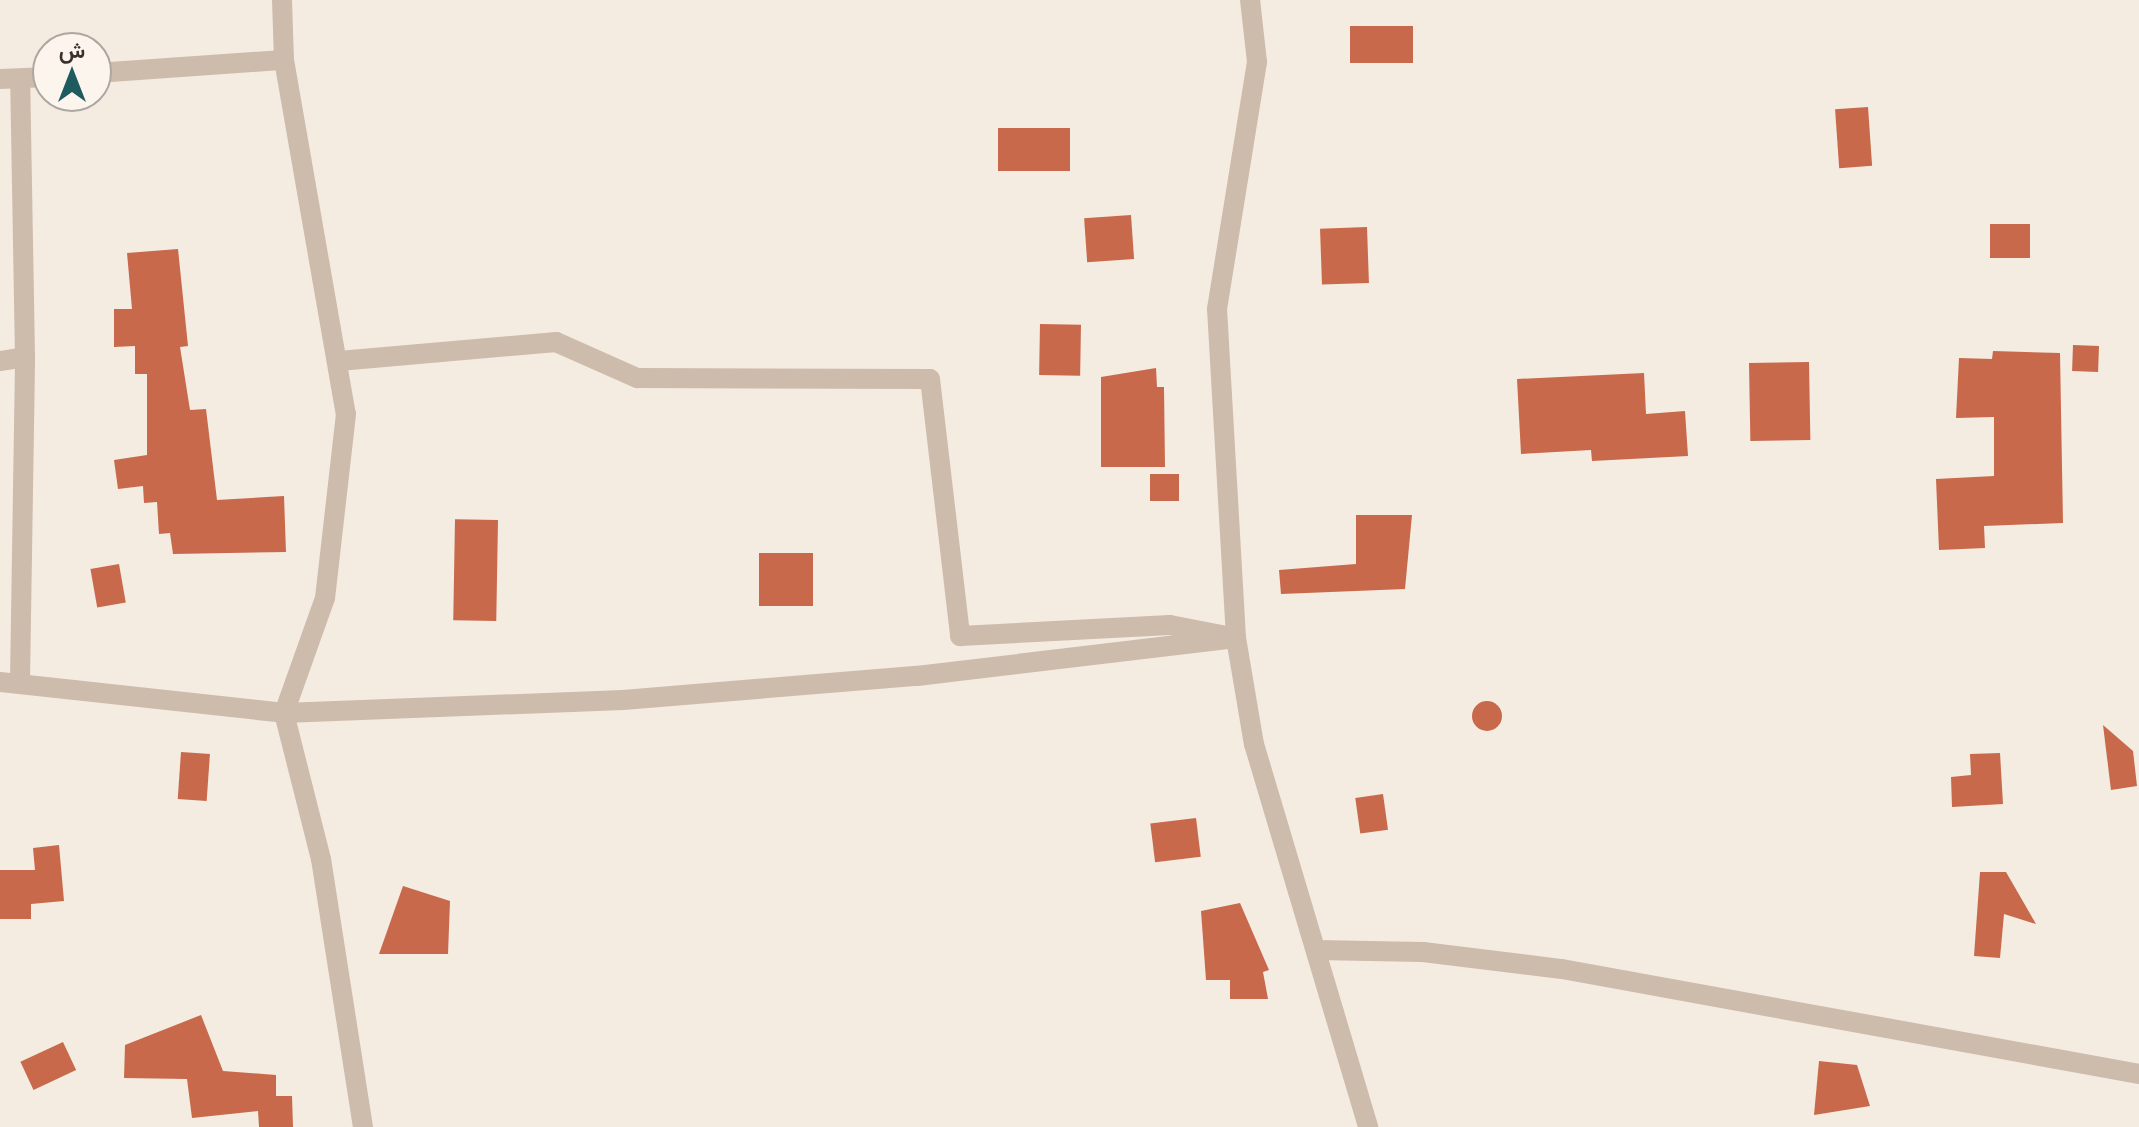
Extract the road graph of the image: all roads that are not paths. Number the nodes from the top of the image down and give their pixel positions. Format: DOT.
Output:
graph roads {
  1 [pos="282,0"];
  2 [pos="1250,0"];
  3 [pos="284,60"];
  4 [pos="112,72"];
  5 [pos="32,78"];
  6 [pos="10,79"];
  7 [pos="25,357"];
  8 [pos="0,361"];
  9 [pos="339,361"];
  10 [pos="1236,638"];
  11 [pos="10,682"];
  12 [pos="284,713"];
  13 [pos="1316,950"];
  14 [pos="2139,1074"];
  15 [pos="363,1127"];
  16 [pos="1368,1127"];
  1 -- 3 [label="street"];
  2 -- 10 [label="street"];
  3 -- 4 [label="street"];
  3 -- 9 [label="street"];
  5 -- 6 [label="street"];
  6 -- 7 [label="street"];
  7 -- 8 [label="street"];
  7 -- 11 [label="street"];
  9 -- 10 [label="street"];
  9 -- 12 [label="street"];
  10 -- 12 [label="street"];
  10 -- 13 [label="street"];
  11 -- 12 [label="street"];
  12 -- 15 [label="street"];
  13 -- 14 [label="street"];
  13 -- 16 [label="street"];
}
